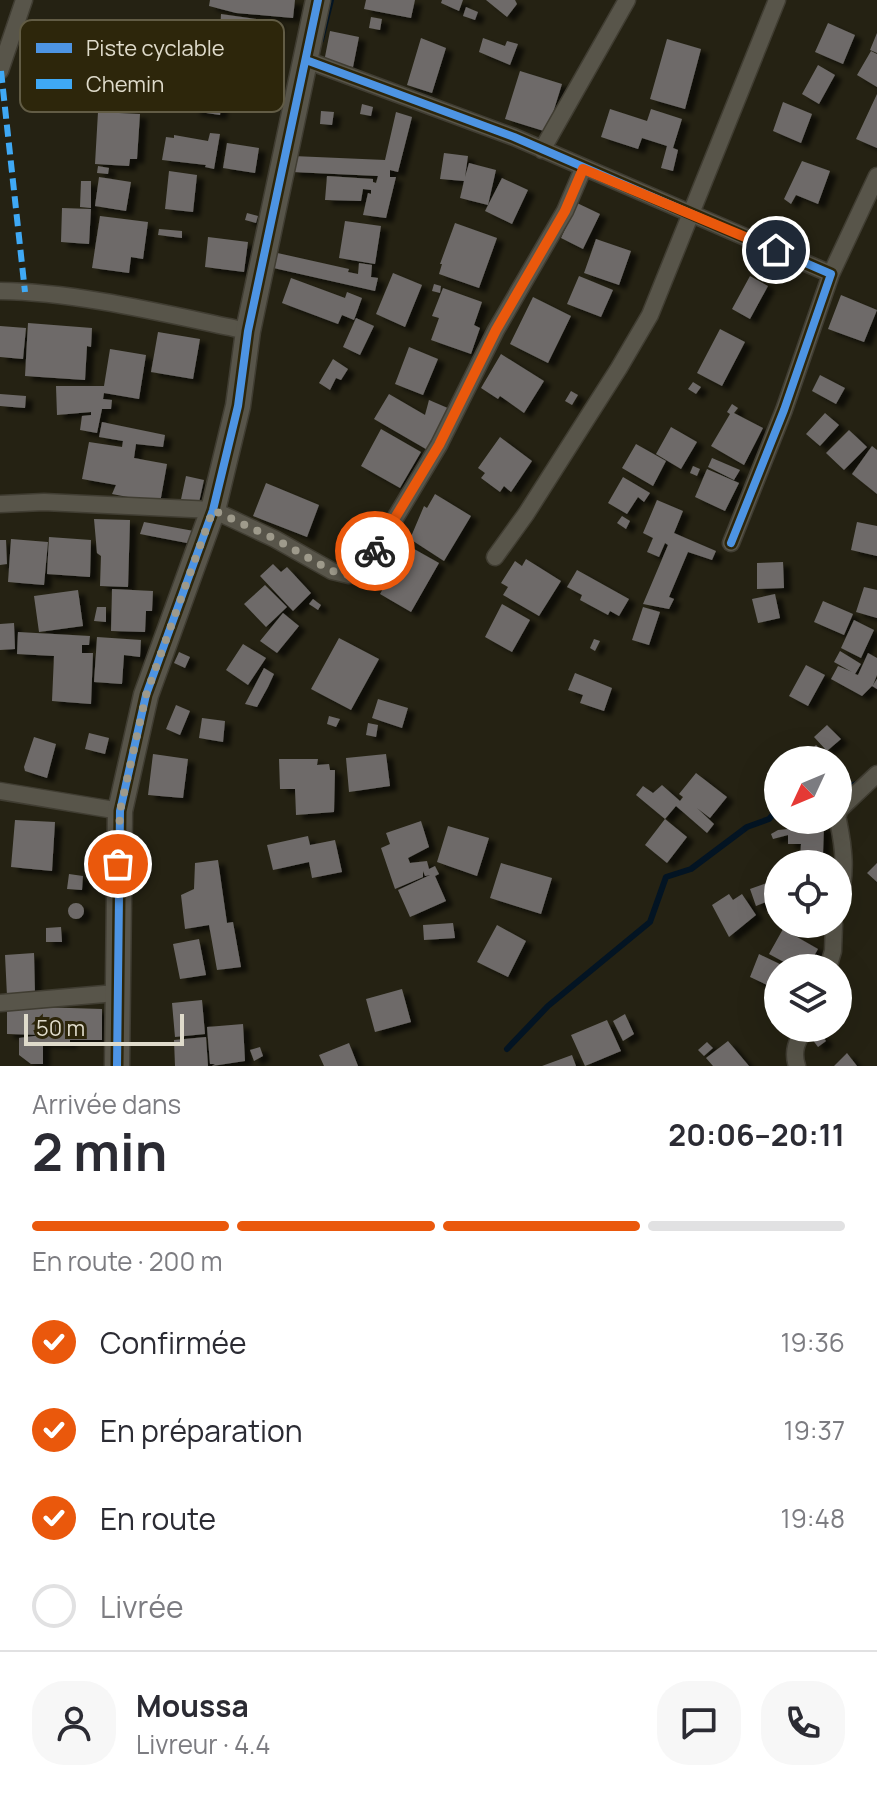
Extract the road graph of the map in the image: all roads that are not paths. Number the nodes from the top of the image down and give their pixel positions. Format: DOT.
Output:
graph roads {
  1 [pos="24,0"];
  2 [pos="318,0"];
  3 [pos="627,0"];
  4 [pos="777,0"];
  5 [pos="306,60"];
  6 [pos="0,71"];
  7 [pos="542,150"];
  8 [pos="583,169"];
  9 [pos="877,176"];
  10 [pos="692,214"];
  11 [pos="831,274"];
  12 [pos="0,291"];
  13 [pos="248,331"];
  14 [pos="0,504"];
  15 [pos="213,510"];
  16 [pos="731,543"];
  17 [pos="495,557"];
  18 [pos="877,774"];
  19 [pos="0,791"];
  20 [pos="852,798"];
  21 [pos="120,811"];
  22 [pos="116,993"];
  23 [pos="0,1003"];
  24 [pos="796,1042"];
  25 [pos="117,1066"];
  26 [pos="797,1066"];
  1 -- 6 [label="street"];
  2 -- 5 [label="street"];
  3 -- 7 [label="street"];
  4 -- 10 [label="street"];
  5 -- 7 [label="street"];
  5 -- 13 [label="street"];
  7 -- 8 [label="street"];
  8 -- 10 [label="street"];
  8 -- 15 [label="street"];
  9 -- 11 [label="street"];
  10 -- 11 [label="street"];
  10 -- 17 [label="street"];
  11 -- 16 [label="street"];
  12 -- 13 [label="street"];
  13 -- 15 [label="street"];
  14 -- 15 [label="street"];
  15 -- 21 [label="street"];
  18 -- 20 [label="street"];
  19 -- 21 [label="street"];
  21 -- 22 [label="street"];
  22 -- 23 [label="street"];
  22 -- 25 [label="street"];
  24 -- 26 [label="street"];
}
